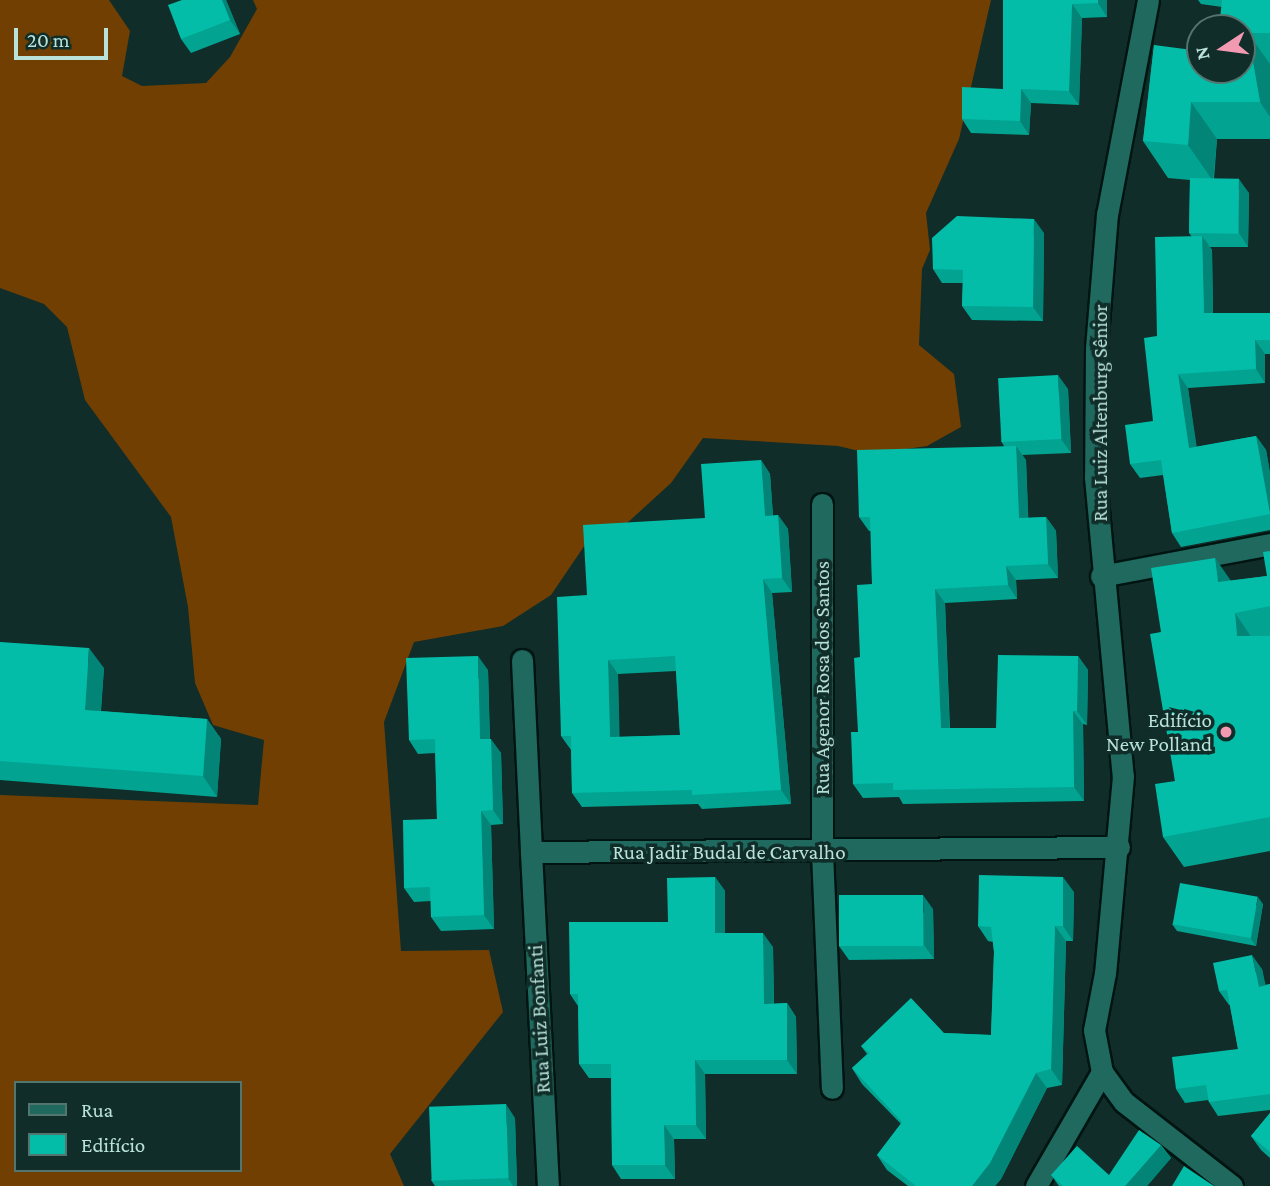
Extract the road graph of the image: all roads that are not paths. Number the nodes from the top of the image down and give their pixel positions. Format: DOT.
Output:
graph roads {
  1 [pos="1147,0"];
  2 [pos="822,504"];
  3 [pos="1270,544"];
  4 [pos="1101,576"];
  5 [pos="522,660"];
  6 [pos="1119,847"];
  7 [pos="531,852"];
  8 [pos="822,852"];
  9 [pos="1102,1072"];
  10 [pos="832,1088"];
  11 [pos="548,1186"];
  12 [pos="1036,1186"];
  13 [pos="1231,1186"];
  1 -- 4 [label="street, Rua Luiz Altenburg Sênior"];
  2 -- 8 [label="street, Rua Agenor Rosa dos Santos"];
  3 -- 4 [label="street"];
  4 -- 6 [label="street, Rua Luiz Altenburg Sênior"];
  5 -- 7 [label="street"];
  6 -- 8 [label="street, Rua Jadir Budal de Carvalho"];
  6 -- 9 [label="street, Rua Luiz Altenburg Sênior"];
  7 -- 8 [label="street, Rua Jadir Budal de Carvalho"];
  7 -- 11 [label="street, Rua Luiz Bonfanti"];
  8 -- 10 [label="street, Rua Agenor Rosa dos Santos"];
  9 -- 12 [label="street"];
  9 -- 13 [label="street, Rua Luiz Altenburg Sênior"];
}
